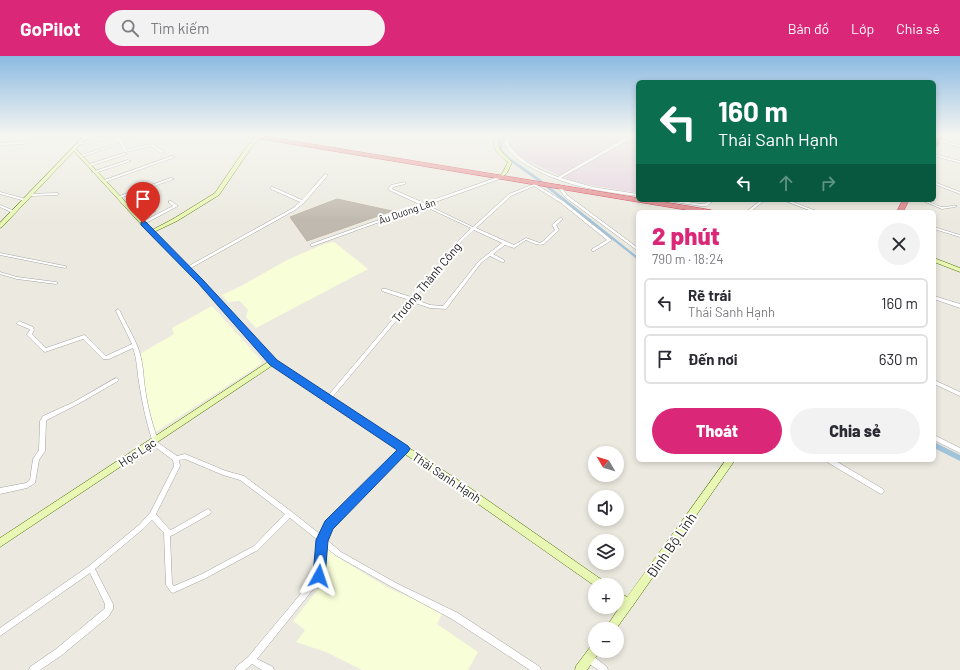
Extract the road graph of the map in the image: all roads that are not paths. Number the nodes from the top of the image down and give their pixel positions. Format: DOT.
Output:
graph roads {
  1 [pos="59,164"];
  2 [pos="93,164"];
  3 [pos="121,164"];
  4 [pos="154,164"];
  5 [pos="237,164"];
  6 [pos="424,164"];
  7 [pos="509,164"];
  8 [pos="528,164"];
  9 [pos="584,164"];
  10 [pos="89,165"];
  11 [pos="94,172"];
  12 [pos="326,175"];
  13 [pos="501,177"];
  14 [pos="559,178"];
  15 [pos="172,179"];
  16 [pos="104,181"];
  17 [pos="404,183"];
  18 [pos="539,184"];
  19 [pos="936,184"];
  20 [pos="557,186"];
  21 [pos="272,188"];
  22 [pos="596,190"];
  23 [pos="960,192"];
  24 [pos="0,193"];
  25 [pos="57,194"];
  26 [pos="30,195"];
  27 [pos="636,195"];
  28 [pos="119,197"];
  29 [pos="636,199"];
  30 [pos="25,200"];
  31 [pos="170,202"];
  32 [pos="303,202"];
  33 [pos="658,202"];
  34 [pos="673,202"];
  35 [pos="710,202"];
  36 [pos="760,202"];
  37 [pos="790,202"];
  38 [pos="800,202"];
  39 [pos="928,202"];
  40 [pos="678,204"];
  41 [pos="422,205"];
  42 [pos="798,205"];
  43 [pos="0,206"];
  44 [pos="955,206"];
  45 [pos="703,210"];
  46 [pos="750,210"];
  47 [pos="812,210"];
  48 [pos="154,211"];
  49 [pos="14,212"];
  50 [pos="561,219"];
  51 [pos="141,220"];
  52 [pos="1,224"];
  53 [pos="472,229"];
  54 [pos="936,229"];
  55 [pos="151,232"];
  56 [pos="960,235"];
  57 [pos="505,243"];
  58 [pos="312,244"];
  59 [pos="636,248"];
  60 [pos="593,250"];
  61 [pos="0,254"];
  62 [pos="490,254"];
  63 [pos="502,261"];
  64 [pos="936,261"];
  65 [pos="64,268"];
  66 [pos="188,268"];
  67 [pos="960,270"];
  68 [pos="0,273"];
  69 [pos="56,283"];
  70 [pos="384,290"];
  71 [pos="936,299"];
  72 [pos="411,300"];
  73 [pos="960,306"];
  74 [pos="118,311"];
  75 [pos="19,323"];
  76 [pos="135,345"];
  77 [pos="273,362"];
  78 [pos="116,380"];
  79 [pos="936,383"];
  80 [pos="960,394"];
  81 [pos="328,399"];
  82 [pos="936,439"];
  83 [pos="154,441"];
  84 [pos="404,449"];
  85 [pos="960,451"];
  86 [pos="176,459"];
  87 [pos="730,462"];
  88 [pos="832,462"];
  89 [pos="0,491"];
  90 [pos="881,491"];
  91 [pos="208,512"];
  92 [pos="290,514"];
  93 [pos="152,515"];
  94 [pos="167,532"];
  95 [pos="322,540"];
  96 [pos="0,543"];
  97 [pos="91,568"];
  98 [pos="592,578"];
  99 [pos="624,601"];
  100 [pos="629,604"];
  101 [pos="615,622"];
  102 [pos="0,632"];
  103 [pos="589,658"];
  104 [pos="595,658"];
  105 [pos="251,660"];
  106 [pos="33,670"];
  107 [pos="239,670"];
  108 [pos="270,670"];
  109 [pos="537,670"];
  110 [pos="580,670"];
  111 [pos="604,670"];
  1 -- 26 [label="street"];
  2 -- 10 [label="street"];
  3 -- 11 [label="street"];
  4 -- 16 [label="street"];
  5 -- 55 [label="street"];
  6 -- 13 [label="highway"];
  7 -- 13 [label="street"];
  8 -- 14 [label="street"];
  9 -- 14 [label="street"];
  10 -- 11 [label="street, Thái Sanh Hạnh"];
  11 -- 16 [label="street, Thái Sanh Hạnh"];
  12 -- 32 [label="street"];
  13 -- 18 [label="highway"];
  13 -- 41 [label="street, Âu Dương Lân"];
  14 -- 22 [label="street"];
  15 -- 28 [label="street"];
  16 -- 28 [label="street, Thái Sanh Hạnh"];
  17 -- 41 [label="street"];
  18 -- 20 [label="highway"];
  18 -- 53 [label="street, Trương Thành Công"];
  18 -- 60 [label="street"];
  19 -- 23 [label="street"];
  20 -- 22 [label="highway"];
  20 -- 59 [label="street"];
  21 -- 32 [label="street"];
  22 -- 27 [label="street"];
  22 -- 29 [label="highway"];
  24 -- 30 [label="street"];
  25 -- 26 [label="street"];
  26 -- 30 [label="street"];
  28 -- 51 [label="street, Thái Sanh Hạnh"];
  30 -- 49 [label="street"];
  31 -- 51 [label="street"];
  32 -- 66 [label="street"];
  33 -- 40 [label="highway"];
  34 -- 40 [label="street"];
  35 -- 40 [label="street"];
  36 -- 46 [label="street"];
  37 -- 42 [label="street"];
  38 -- 42 [label="street"];
  39 -- 44 [label="street"];
  40 -- 45 [label="highway"];
  41 -- 53 [label="street"];
  41 -- 58 [label="street, Âu Dương Lân"];
  42 -- 47 [label="street"];
  43 -- 49 [label="street"];
  48 -- 51 [label="street"];
  49 -- 52 [label="street"];
  50 -- 57 [label="street"];
  51 -- 55 [label="street, Thái Sanh Hạnh"];
  53 -- 57 [label="street"];
  53 -- 72 [label="street, Trương Thành Công"];
  54 -- 56 [label="street"];
  55 -- 66 [label="street, Thái Sanh Hạnh"];
  57 -- 62 [label="street"];
  61 -- 65 [label="street"];
  62 -- 63 [label="street"];
  62 -- 72 [label="street"];
  64 -- 67 [label="street"];
  66 -- 77 [label="street, Thái Sanh Hạnh"];
  68 -- 69 [label="street"];
  70 -- 72 [label="street"];
  71 -- 73 [label="street"];
  72 -- 81 [label="street, Trương Thành Công"];
  74 -- 76 [label="street"];
  75 -- 76 [label="street"];
  76 -- 83 [label="street"];
  77 -- 81 [label="street, Thái Sanh Hạnh"];
  77 -- 83 [label="street, Học Lạc"];
  78 -- 89 [label="street"];
  79 -- 80 [label="street"];
  81 -- 84 [label="street, Thái Sanh Hạnh"];
  82 -- 85 [label="street"];
  83 -- 86 [label="street"];
  83 -- 96 [label="street, Học Lạc"];
  84 -- 95 [label="street"];
  84 -- 98 [label="street, Thái Sanh Hạnh"];
  86 -- 92 [label="street"];
  86 -- 93 [label="street"];
  87 -- 100 [label="street, Đinh Bộ Lĩnh"];
  88 -- 90 [label="street"];
  91 -- 94 [label="street"];
  92 -- 94 [label="street"];
  92 -- 95 [label="street"];
  93 -- 94 [label="street"];
  93 -- 97 [label="street"];
  95 -- 105 [label="street"];
  95 -- 109 [label="street"];
  97 -- 102 [label="street"];
  97 -- 106 [label="street"];
  99 -- 100 [label="street"];
  100 -- 101 [label="street, Đinh Bộ Lĩnh"];
  103 -- 110 [label="street"];
  104 -- 111 [label="street"];
  105 -- 107 [label="street"];
  105 -- 108 [label="street"];
}
